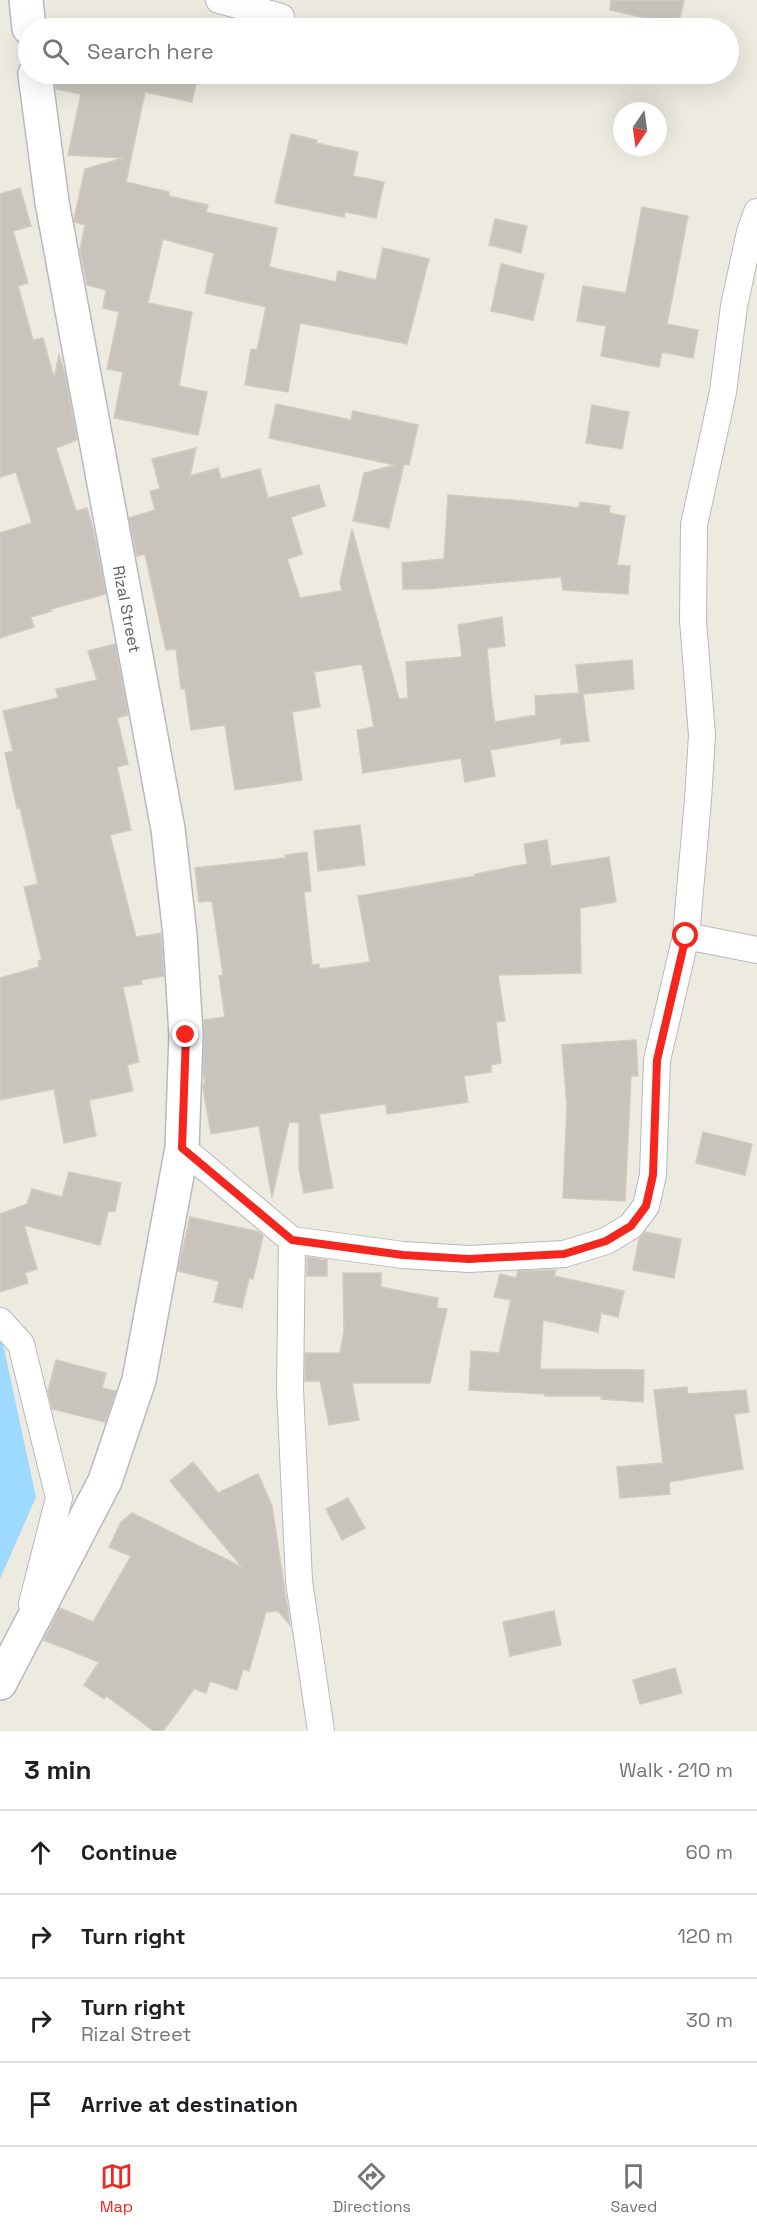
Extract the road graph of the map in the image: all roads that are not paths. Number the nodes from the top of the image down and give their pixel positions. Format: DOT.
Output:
graph roads {
  1 [pos="26,0"];
  2 [pos="219,0"];
  3 [pos="28,18"];
  4 [pos="281,18"];
  5 [pos="36,84"];
  6 [pos="757,212"];
  7 [pos="686,936"];
  8 [pos="757,950"];
  9 [pos="182,1148"];
  10 [pos="292,1240"];
  11 [pos="0,1321"];
  12 [pos="22,1642"];
  13 [pos="0,1683"];
  14 [pos="321,1731"];
  1 -- 3 [label="street"];
  2 -- 4 [label="street"];
  5 -- 9 [label="street, Rizal Street"];
  6 -- 7 [label="street"];
  7 -- 8 [label="street"];
  7 -- 10 [label="street"];
  9 -- 10 [label="street"];
  9 -- 12 [label="street, Rizal Street"];
  10 -- 14 [label="street"];
  11 -- 12 [label="street"];
  12 -- 13 [label="street, Rizal Street"];
}
